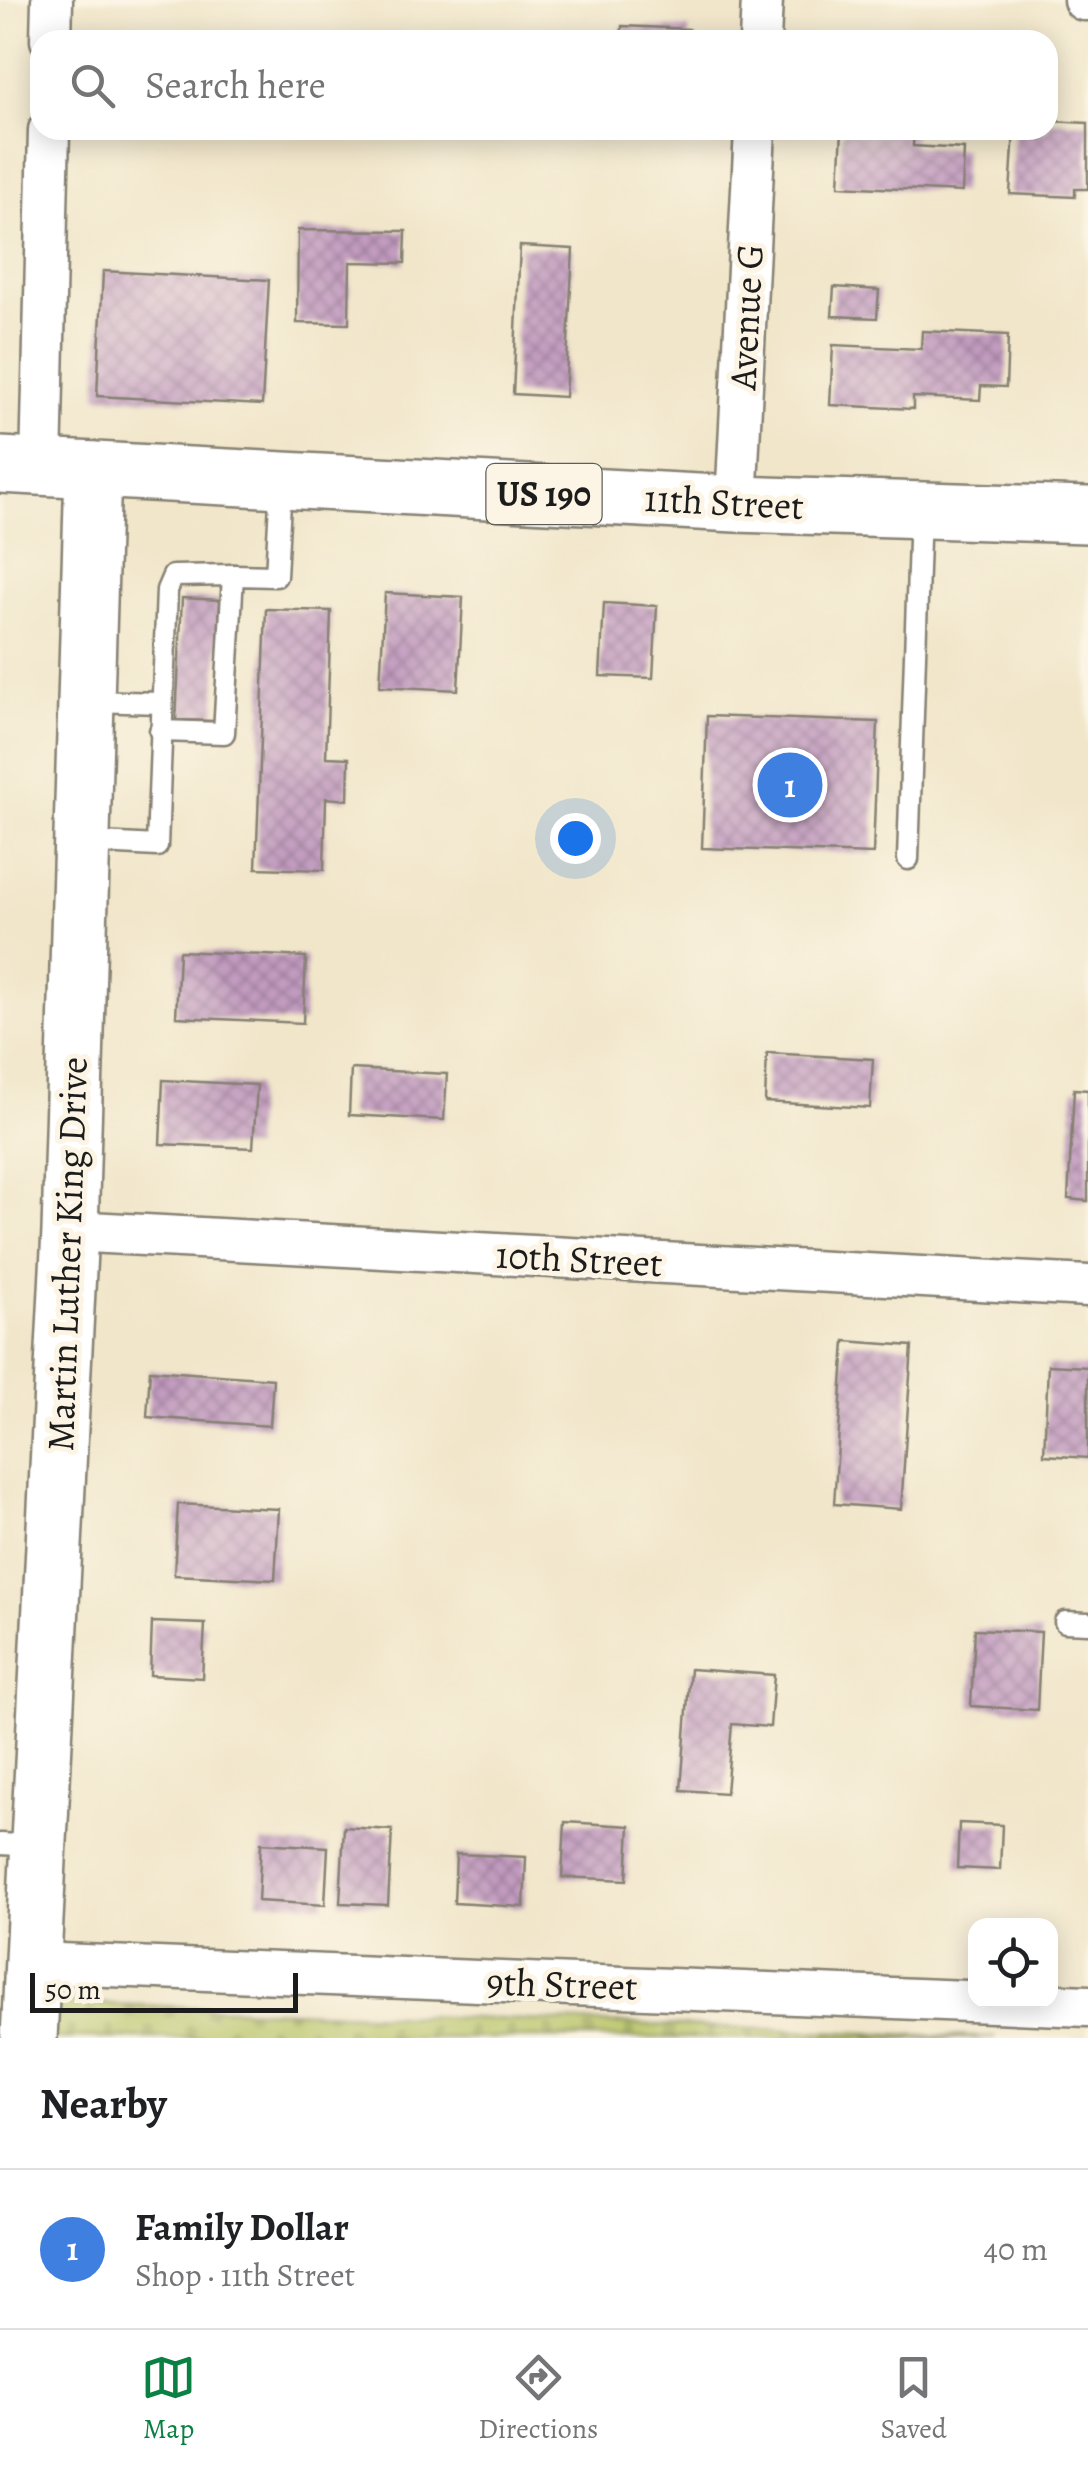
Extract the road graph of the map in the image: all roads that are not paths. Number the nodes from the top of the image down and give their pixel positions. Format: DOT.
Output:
graph roads {
  1 [pos="52,0"];
  2 [pos="762,0"];
  3 [pos="51,30"];
  4 [pos="760,30"];
  5 [pos="49,140"];
  6 [pos="754,140"];
  7 [pos="45,467"];
  8 [pos="281,480"];
  9 [pos="736,504"];
  10 [pos="920,510"];
  11 [pos="1088,516"];
  12 [pos="233,575"];
  13 [pos="87,701"];
  14 [pos="162,703"];
  15 [pos="160,731"];
  16 [pos="82,842"];
  17 [pos="908,859"];
  18 [pos="70,1231"];
  19 [pos="1088,1286"];
  20 [pos="1065,1622"];
  21 [pos="1088,1623"];
  22 [pos="20,1845"];
  23 [pos="35,1963"];
  24 [pos="1088,2006"];
  25 [pos="29,2038"];
  1 -- 3 [label="street"];
  2 -- 4 [label="street"];
  5 -- 7 [label="street"];
  6 -- 9 [label="street, Avenue G"];
  7 -- 8 [label="street, 11th Street / US 190"];
  7 -- 13 [label="street, Martin Luther King Drive"];
  8 -- 9 [label="street, 11th Street / US 190"];
  8 -- 12 [label="lane"];
  9 -- 10 [label="street, 11th Street / US 190"];
  10 -- 11 [label="street, 11th Street / US 190"];
  10 -- 17 [label="lane"];
  12 -- 14 [label="lane"];
  12 -- 15 [label="lane"];
  13 -- 14 [label="lane"];
  13 -- 16 [label="street, Martin Luther King Drive"];
  14 -- 15 [label="lane"];
  15 -- 16 [label="lane"];
  16 -- 18 [label="street, Martin Luther King Drive"];
  18 -- 19 [label="street, 10th Street"];
  18 -- 22 [label="street, Martin Luther King Drive"];
  20 -- 21 [label="lane"];
  22 -- 23 [label="street, Martin Luther King Drive"];
  23 -- 24 [label="street, 9th Street"];
  23 -- 25 [label="street, Martin Luther King Drive"];
}
